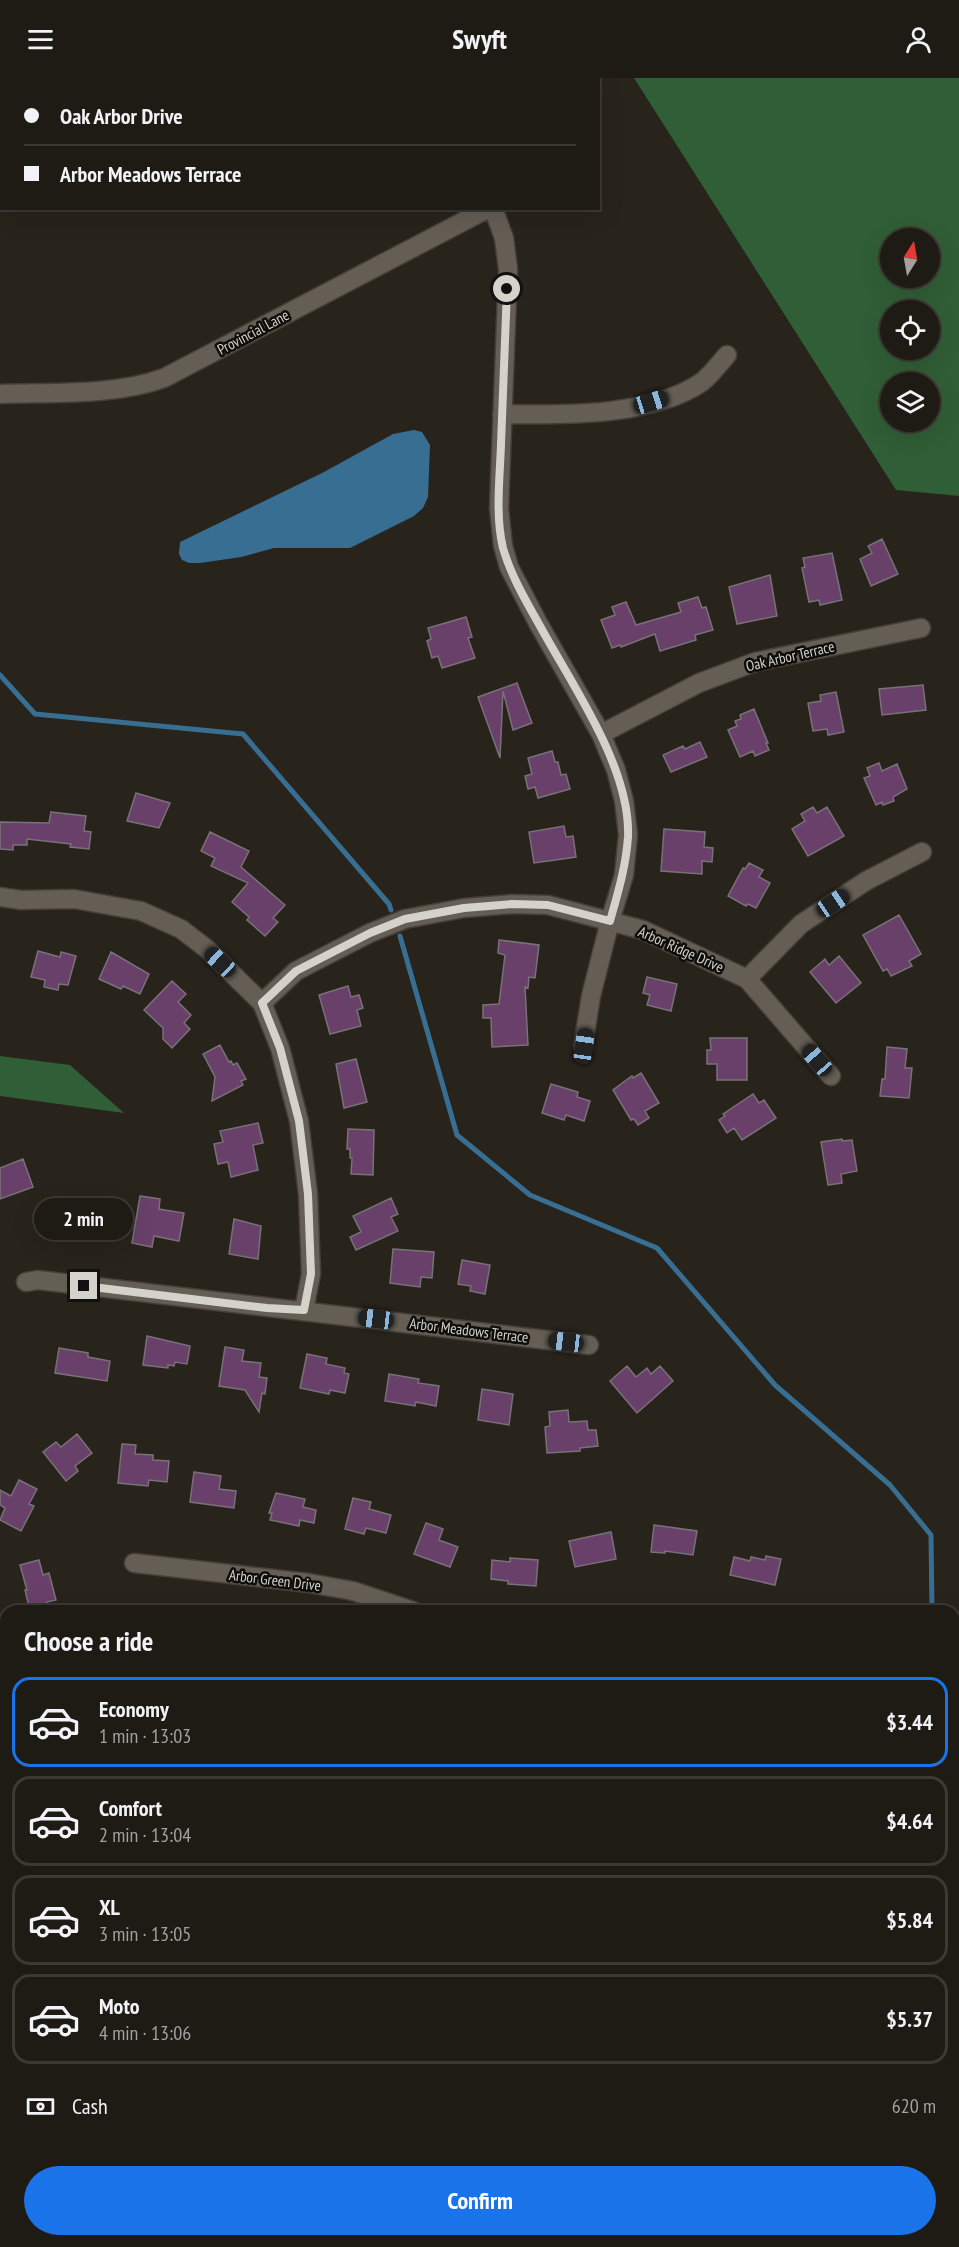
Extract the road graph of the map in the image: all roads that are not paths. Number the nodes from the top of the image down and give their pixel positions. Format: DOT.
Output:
graph roads {
  1 [pos="487,210"];
  2 [pos="492,210"];
  3 [pos="727,355"];
  4 [pos="0,394"];
  5 [pos="502,414"];
  6 [pos="921,628"];
  7 [pos="601,734"];
  8 [pos="922,852"];
  9 [pos="0,897"];
  10 [pos="610,921"];
  11 [pos="747,979"];
  12 [pos="262,1003"];
  13 [pos="584,1046"];
  14 [pos="831,1076"];
  15 [pos="26,1282"];
  16 [pos="304,1310"];
  17 [pos="589,1345"];
  18 [pos="134,1563"];
  19 [pos="394,1605"];
  1 -- 4 [label="street, Provincial Lane"];
  2 -- 5 [label="street"];
  3 -- 5 [label="street"];
  5 -- 7 [label="street"];
  6 -- 7 [label="street, Oak Arbor Terrace"];
  7 -- 10 [label="street"];
  8 -- 11 [label="street"];
  9 -- 12 [label="street"];
  10 -- 11 [label="street, Arbor Ridge Drive"];
  10 -- 12 [label="street, Arbor Ridge Drive"];
  10 -- 13 [label="street"];
  11 -- 14 [label="street, Arbor Ridge Drive"];
  12 -- 16 [label="street"];
  15 -- 16 [label="street, Arbor Meadows Terrace"];
  16 -- 17 [label="street, Arbor Meadows Terrace"];
  18 -- 19 [label="street, Arbor Green Drive"];
}
